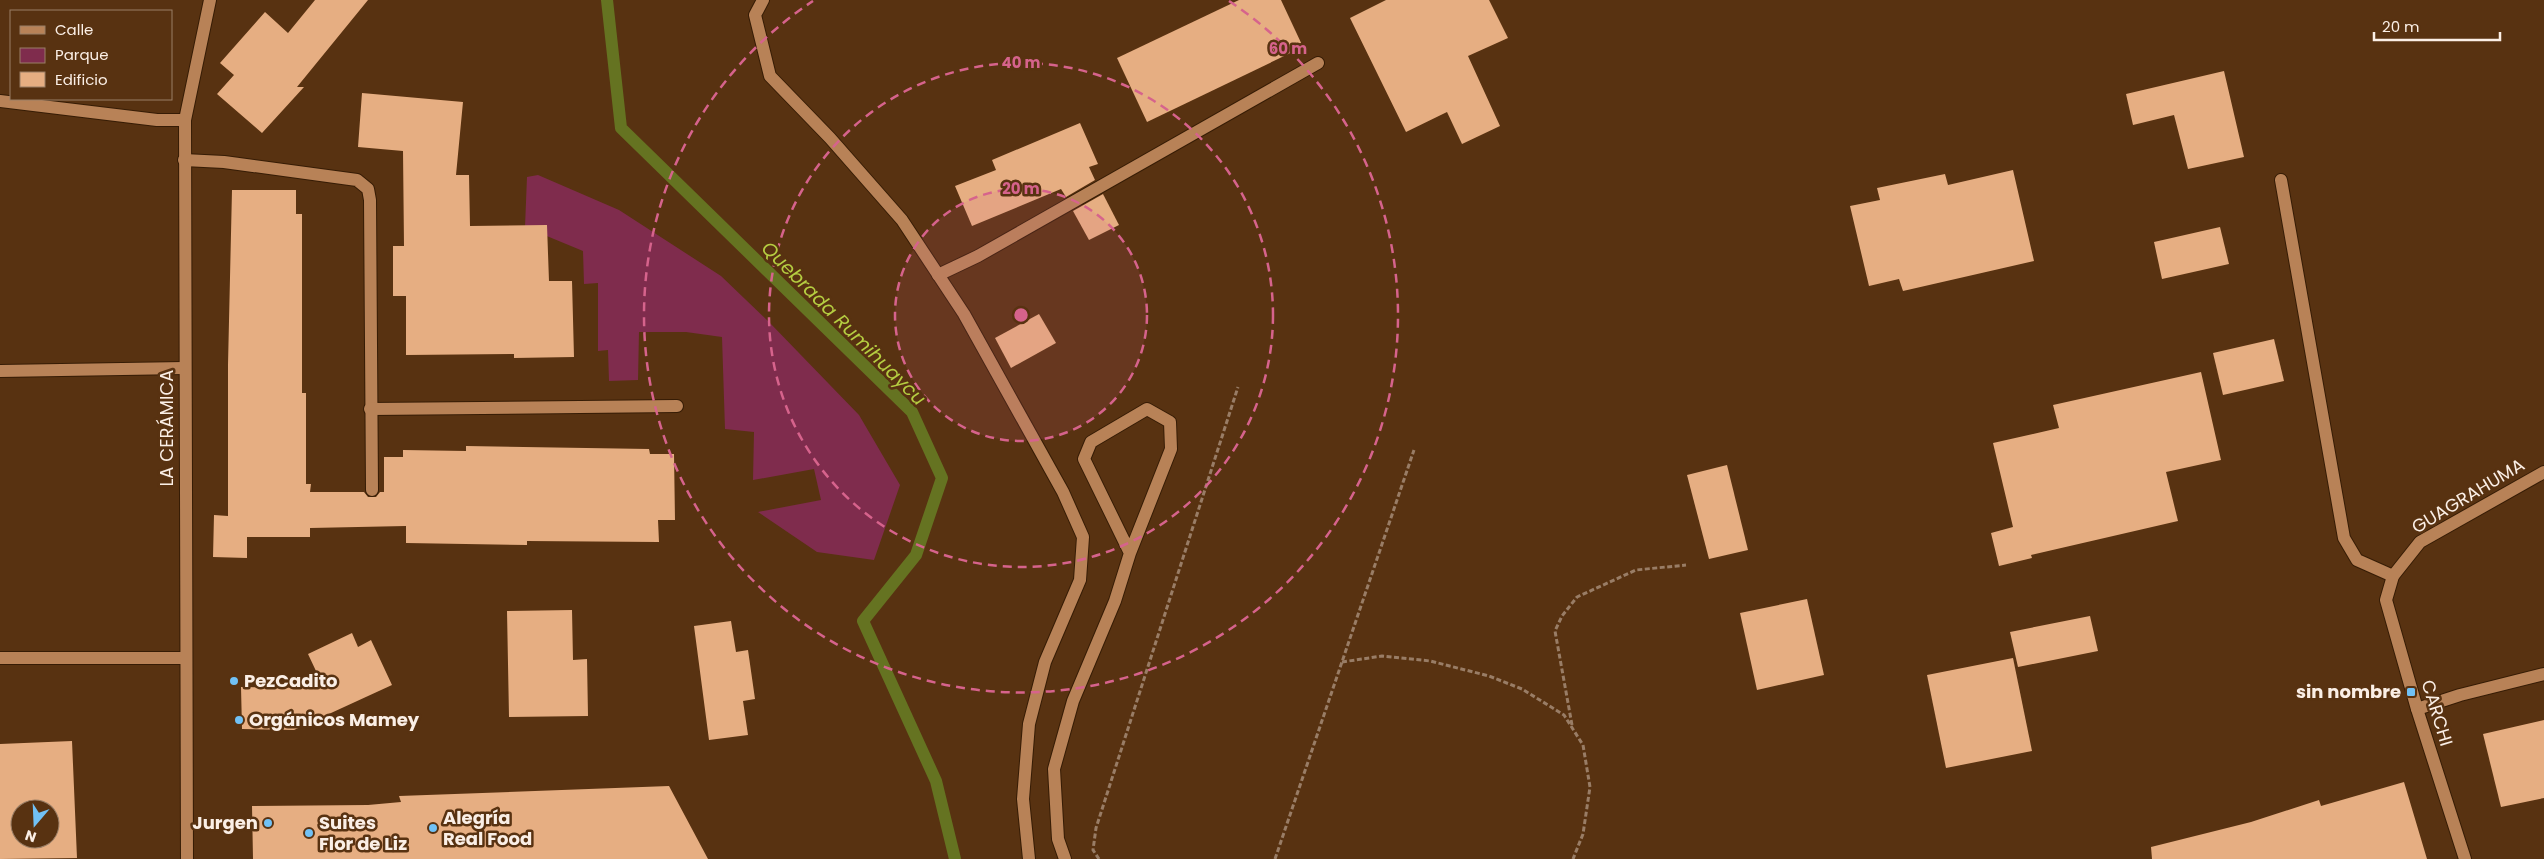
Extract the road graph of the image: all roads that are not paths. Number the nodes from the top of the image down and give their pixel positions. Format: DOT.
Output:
graph roads {
  1 [pos="210,0"];
  2 [pos="763,0"];
  3 [pos="1318,63"];
  4 [pos="0,101"];
  5 [pos="185,120"];
  6 [pos="184,160"];
  7 [pos="2281,180"];
  8 [pos="938,275"];
  9 [pos="184,368"];
  10 [pos="0,371"];
  11 [pos="677,406"];
  12 [pos="370,409"];
  13 [pos="2544,472"];
  14 [pos="372,490"];
  15 [pos="1130,553"];
  16 [pos="2393,576"];
  17 [pos="0,658"];
  18 [pos="186,658"];
  19 [pos="2544,674"];
  20 [pos="2417,709"];
  21 [pos="187,859"];
  22 [pos="1029,859"];
  23 [pos="1065,859"];
  24 [pos="2465,859"];
  1 -- 5 [label="street, LA CERÁMICA"];
  2 -- 8 [label="street"];
  3 -- 8 [label="street"];
  4 -- 5 [label="street"];
  5 -- 6 [label="street, LA CERÁMICA"];
  6 -- 9 [label="street, LA CERÁMICA"];
  6 -- 12 [label="street"];
  7 -- 16 [label="street"];
  8 -- 22 [label="street"];
  9 -- 10 [label="street"];
  9 -- 18 [label="street, LA CERÁMICA"];
  11 -- 12 [label="street"];
  12 -- 14 [label="street"];
  13 -- 16 [label="street, GUAGRAHUMA"];
  15 -- 15 [label="street"];
  15 -- 23 [label="street"];
  16 -- 20 [label="street, CARCHI"];
  17 -- 18 [label="street"];
  18 -- 21 [label="street, LA CERÁMICA"];
  19 -- 20 [label="street"];
  20 -- 24 [label="street, CARCHI"];
}
